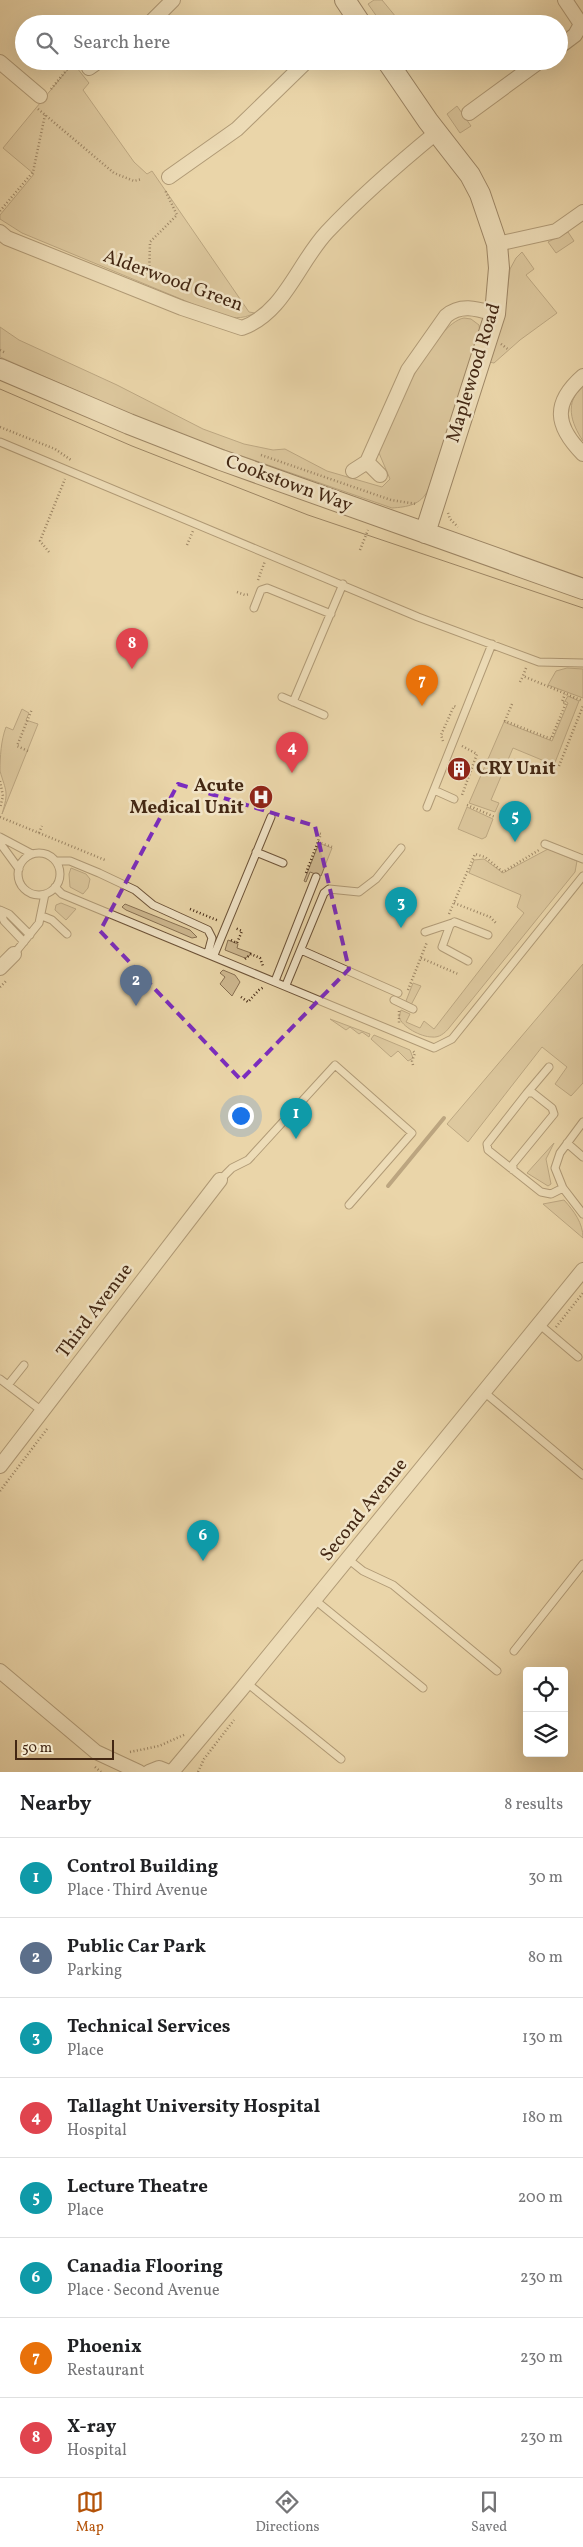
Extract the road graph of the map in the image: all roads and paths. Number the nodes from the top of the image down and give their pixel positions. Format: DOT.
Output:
graph roads {
  1 [pos="173,0"];
  2 [pos="345,0"];
  3 [pos="565,0"];
  4 [pos="158,15"];
  5 [pos="353,15"];
  6 [pos="568,40"];
  7 [pos="0,62"];
  8 [pos="66,70"];
  9 [pos="298,70"];
  10 [pos="393,70"];
  11 [pos="528,70"];
  12 [pos="42,98"];
  13 [pos="469,113"];
  14 [pos="45,115"];
  15 [pos="437,132"];
  16 [pos="169,178"];
  17 [pos="142,179"];
  18 [pos="169,195"];
  19 [pos="0,210"];
  20 [pos="583,212"];
  21 [pos="0,232"];
  22 [pos="497,244"];
  23 [pos="149,280"];
  24 [pos="495,314"];
  25 [pos="499,343"];
  26 [pos="0,350"];
  27 [pos="509,350"];
  28 [pos="4,362"];
  29 [pos="583,376"];
  30 [pos="0,427"];
  31 [pos="0,442"];
  32 [pos="253,453"];
  33 [pos="583,454"];
  34 [pos="367,462"];
  35 [pos="71,466"];
  36 [pos="353,471"];
  37 [pos="67,475"];
  38 [pos="380,475"];
  39 [pos="417,504"];
  40 [pos="374,533"];
  41 [pos="425,533"];
  42 [pos="360,550"];
  43 [pos="49,552"];
  44 [pos="268,553"];
  45 [pos="257,584"];
  46 [pos="343,584"];
  47 [pos="583,589"];
  48 [pos="237,592"];
  49 [pos="255,592"];
  50 [pos="254,608"];
  51 [pos="331,614"];
  52 [pos="492,644"];
  53 [pos="518,664"];
  54 [pos="583,664"];
  55 [pos="523,676"];
  56 [pos="520,682"];
  57 [pos="565,693"];
  58 [pos="282,697"];
  59 [pos="583,701"];
  60 [pos="293,702"];
  61 [pos="512,704"];
  62 [pos="583,706"];
  63 [pos="32,709"];
  64 [pos="466,710"];
  65 [pos="324,715"];
  66 [pos="465,739"];
  67 [pos="440,749"];
  68 [pos="28,751"];
  69 [pos="559,766"];
  70 [pos="0,781"];
  71 [pos="434,790"];
  72 [pos="458,799"];
  73 [pos="467,805"];
  74 [pos="427,806"];
  75 [pos="0,808"];
  76 [pos="0,817"];
  77 [pos="271,817"];
  78 [pos="495,817"];
  79 [pos="42,826"];
  80 [pos="314,832"];
  81 [pos="39,833"];
  82 [pos="0,837"];
  83 [pos="0,842"];
  84 [pos="318,842"];
  85 [pos="545,844"];
  86 [pos="332,847"];
  87 [pos="400,848"];
  88 [pos="256,852"];
  89 [pos="32,854"];
  90 [pos="583,859"];
  91 [pos="105,860"];
  92 [pos="56,861"];
  93 [pos="282,863"];
  94 [pos="19,869"];
  95 [pos="583,876"];
  96 [pos="316,877"];
  97 [pos="313,885"];
  98 [pos="55,887"];
  99 [pos="460,889"];
  100 [pos="45,894"];
  101 [pos="454,903"];
  102 [pos="190,909"];
  103 [pos="0,911"];
  104 [pos="42,916"];
  105 [pos="454,922"];
  106 [pos="226,924"];
  107 [pos="497,924"];
  108 [pos="424,932"];
  109 [pos="67,934"];
  110 [pos="30,935"];
  111 [pos="488,935"];
  112 [pos="227,938"];
  113 [pos="24,942"];
  114 [pos="300,950"];
  115 [pos="14,954"];
  116 [pos="211,954"];
  117 [pos="239,957"];
  118 [pos="421,958"];
  119 [pos="468,961"];
  120 [pos="0,968"];
  121 [pos="268,968"];
  122 [pos="458,974"];
  123 [pos="275,981"];
  124 [pos="286,985"];
  125 [pos="271,988"];
  126 [pos="398,993"];
  127 [pos="241,997"];
  128 [pos="394,1000"];
  129 [pos="413,1009"];
  130 [pos="408,1048"];
  131 [pos="413,1065"];
  132 [pos="549,1067"];
  133 [pos="527,1093"];
  134 [pos="583,1122"];
  135 [pos="567,1143"];
  136 [pos="583,1157"];
  137 [pos="513,1170"];
  138 [pos="220,1180"];
  139 [pos="563,1188"];
  140 [pos="349,1205"];
  141 [pos="583,1214"];
  142 [pos="583,1270"];
  143 [pos="539,1324"];
  144 [pos="578,1357"];
  145 [pos="24,1365"];
  146 [pos="0,1379"];
  147 [pos="8,1385"];
  148 [pos="484,1392"];
  149 [pos="42,1411"];
  150 [pos="0,1466"];
  151 [pos="583,1475"];
  152 [pos="348,1559"];
  153 [pos="583,1564"];
  154 [pos="315,1600"];
  155 [pos="514,1651"];
  156 [pos="0,1671"];
  157 [pos="497,1671"];
  158 [pos="247,1683"];
  159 [pos="424,1688"];
  160 [pos="187,1733"];
  161 [pos="125,1753"];
  162 [pos="341,1759"];
  163 [pos="139,1772"];
  164 [pos="149,1772"];
  165 [pos="170,1772"];
  1 -- 4 [label="street"];
  2 -- 5 [label="street"];
  3 -- 6 [label="street"];
  7 -- 12 [label="street"];
  8 -- 12 [label="path"];
  9 -- 16 [label="street"];
  10 -- 15 [label="street, Maplewood Road"];
  11 -- 13 [label="street"];
  12 -- 14 [label="path"];
  14 -- 17 [label="path"];
  14 -- 19 [label="path"];
  15 -- 21 [label="street, Alderwood Green"];
  15 -- 22 [label="street, Maplewood Road"];
  18 -- 23 [label="path"];
  20 -- 22 [label="street"];
  22 -- 24 [label="street, Maplewood Road"];
  24 -- 34 [label="street"];
  24 -- 41 [label="street, Maplewood Road"];
  25 -- 27 [label="path"];
  26 -- 28 [label="path"];
  28 -- 41 [label="street, Cookstown Way"];
  29 -- 33 [label="street"];
  30 -- 35 [label="path"];
  31 -- 44 [label="lane"];
  32 -- 39 [label="path"];
  34 -- 36 [label="street"];
  34 -- 38 [label="street"];
  37 -- 43 [label="path"];
  40 -- 42 [label="path"];
  41 -- 47 [label="street, Cookstown Way"];
  44 -- 45 [label="path"];
  44 -- 46 [label="lane"];
  46 -- 51 [label="lane"];
  46 -- 52 [label="lane"];
  48 -- 49 [label="path"];
  50 -- 51 [label="lane"];
  51 -- 60 [label="lane"];
  52 -- 54 [label="lane"];
  52 -- 64 [label="lane"];
  53 -- 55 [label="path"];
  55 -- 56 [label="path"];
  55 -- 57 [label="path"];
  57 -- 59 [label="path"];
  57 -- 61 [label="path"];
  58 -- 60 [label="lane"];
  60 -- 65 [label="lane"];
  62 -- 69 [label="path"];
  63 -- 68 [label="path"];
  64 -- 67 [label="path"];
  64 -- 71 [label="lane"];
  66 -- 72 [label="path"];
  70 -- 75 [label="path"];
  71 -- 72 [label="lane"];
  71 -- 74 [label="lane"];
  73 -- 78 [label="path"];
  76 -- 81 [label="path"];
  77 -- 88 [label="lane"];
  79 -- 81 [label="path"];
  80 -- 84 [label="path"];
  81 -- 91 [label="path"];
  82 -- 89 [label="lane"];
  83 -- 94 [label="lane"];
  84 -- 86 [label="path"];
  84 -- 97 [label="path"];
  85 -- 90 [label="lane"];
  85 -- 99 [label="path"];
  87 -- 114 [label="lane"];
  88 -- 93 [label="lane"];
  88 -- 106 [label="lane"];
  89 -- 92 [label="lane"];
  89 -- 94 [label="lane"];
  92 -- 98 [label="lane"];
  92 -- 116 [label="lane"];
  94 -- 100 [label="lane"];
  95 -- 124 [label="lane"];
  96 -- 97 [label="lane"];
  97 -- 123 [label="lane"];
  98 -- 100 [label="lane"];
  98 -- 116 [label="lane"];
  100 -- 104 [label="lane"];
  101 -- 107 [label="path"];
  102 -- 106 [label="path"];
  103 -- 110 [label="lane"];
  103 -- 113 [label="lane"];
  104 -- 109 [label="lane"];
  104 -- 110 [label="lane"];
  105 -- 108 [label="lane"];
  105 -- 111 [label="lane"];
  105 -- 119 [label="lane"];
  106 -- 112 [label="path"];
  106 -- 116 [label="lane"];
  110 -- 113 [label="lane"];
  113 -- 115 [label="lane"];
  114 -- 124 [label="lane"];
  114 -- 126 [label="lane"];
  115 -- 120 [label="street"];
  116 -- 123 [label="lane"];
  117 -- 121 [label="path"];
  118 -- 122 [label="path"];
  123 -- 124 [label="lane"];
  125 -- 127 [label="path"];
  128 -- 129 [label="lane"];
  130 -- 131 [label="path"];
  132 -- 133 [label="lane"];
  133 -- 137 [label="lane"];
  133 -- 137 [label="lane"];
  134 -- 135 [label="lane"];
  135 -- 136 [label="lane"];
  135 -- 139 [label="lane"];
  137 -- 139 [label="lane"];
  138 -- 140 [label="lane"];
  138 -- 149 [label="street, Third Avenue"];
  139 -- 141 [label="lane"];
  142 -- 143 [label="street, Second Avenue"];
  143 -- 144 [label="lane"];
  143 -- 148 [label="street, Second Avenue"];
  145 -- 147 [label="lane"];
  146 -- 147 [label="lane"];
  147 -- 149 [label="lane"];
  148 -- 151 [label="lane"];
  148 -- 152 [label="street, Second Avenue"];
  149 -- 150 [label="street, Third Avenue"];
  152 -- 154 [label="street, Second Avenue"];
  152 -- 157 [label="lane"];
  153 -- 155 [label="lane"];
  154 -- 158 [label="street, Second Avenue"];
  154 -- 159 [label="lane"];
  156 -- 163 [label="street"];
  158 -- 162 [label="lane"];
  158 -- 165 [label="street, Second Avenue"];
  160 -- 161 [label="path"];
  164 -- 165 [label="street"];
}
